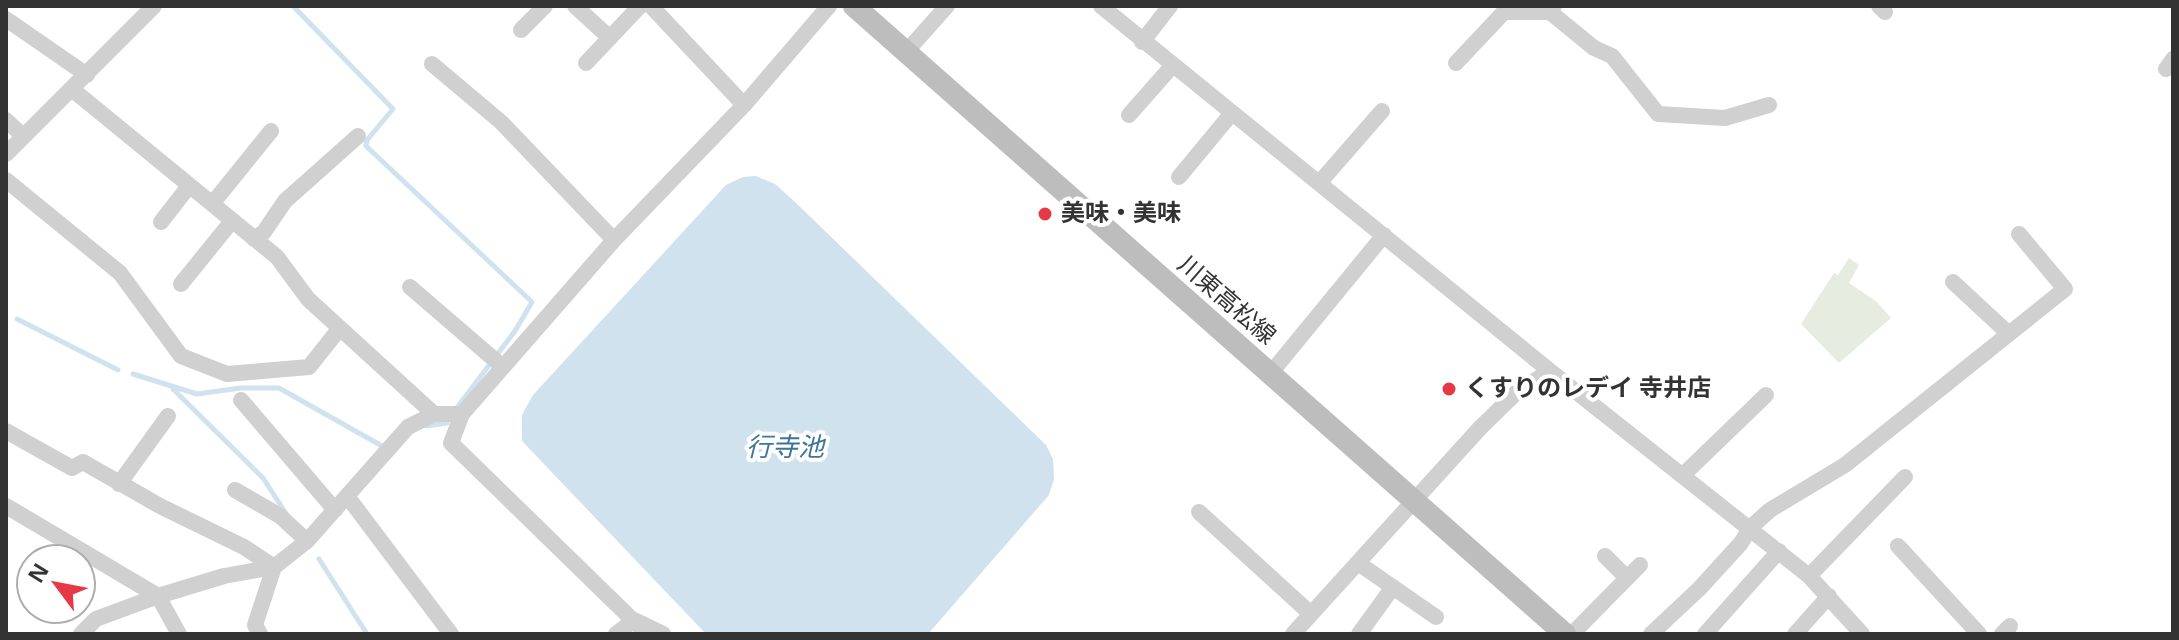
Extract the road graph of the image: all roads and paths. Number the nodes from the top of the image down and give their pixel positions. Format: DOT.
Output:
graph roads {
  1 [pos="154,6"];
  2 [pos="545,6"];
  3 [pos="575,6"];
  4 [pos="640,6"];
  5 [pos="651,6"];
  6 [pos="829,6"];
  7 [pos="854,6"];
  8 [pos="947,6"];
  9 [pos="1101,6"];
  10 [pos="1170,6"];
  11 [pos="1548,8"];
  12 [pos="6,19"];
  13 [pos="521,30"];
  14 [pos="610,38"];
  15 [pos="1142,42"];
  16 [pos="906,52"];
  17 [pos="586,63"];
  18 [pos="1456,63"];
  19 [pos="432,64"];
  20 [pos="1173,65"];
  21 [pos="87,75"];
  22 [pos="73,90"];
  23 [pos="744,105"];
  24 [pos="1769,105"];
  25 [pos="1382,111"];
  26 [pos="1232,113"];
  27 [pos="1129,115"];
  28 [pos="6,120"];
  29 [pos="271,131"];
  30 [pos="23,136"];
  31 [pos="358,136"];
  32 [pos="6,154"];
  33 [pos="1179,177"];
  34 [pos="6,180"];
  35 [pos="1320,182"];
  36 [pos="189,186"];
  37 [pos="212,204"];
  38 [pos="232,221"];
  39 [pos="161,222"];
  40 [pos="2019,234"];
  41 [pos="1384,235"];
  42 [pos="254,239"];
  43 [pos="614,240"];
  44 [pos="1953,282"];
  45 [pos="181,284"];
  46 [pos="410,287"];
  47 [pos="340,328"];
  48 [pos="2009,334"];
  49 [pos="497,362"];
  50 [pos="1550,371"];
  51 [pos="1270,374"];
  52 [pos="1766,395"];
  53 [pos="241,400"];
  54 [pos="450,414"];
  55 [pos="168,416"];
  56 [pos="6,431"];
  57 [pos="1683,475"];
  58 [pos="1905,477"];
  59 [pos="119,484"];
  60 [pos="235,490"];
  61 [pos="347,496"];
  62 [pos="1415,501"];
  63 [pos="6,506"];
  64 [pos="335,510"];
  65 [pos="1199,512"];
  66 [pos="1750,528"];
  67 [pos="307,541"];
  68 [pos="1898,546"];
  69 [pos="1779,551"];
  70 [pos="1605,556"];
  71 [pos="1358,563"];
  72 [pos="1640,565"];
  73 [pos="274,567"];
  74 [pos="1809,576"];
  75 [pos="1627,578"];
  76 [pos="1393,587"];
  77 [pos="158,596"];
  78 [pos="1829,596"];
  79 [pos="1311,614"];
  80 [pos="1436,617"];
  81 [pos="634,620"];
  82 [pos="81,634"];
  83 [pos="179,634"];
  84 [pos="260,634"];
  85 [pos="451,634"];
  86 [pos="616,634"];
  87 [pos="647,634"];
  88 [pos="663,634"];
  89 [pos="1293,634"];
  90 [pos="1359,634"];
  91 [pos="1565,634"];
  92 [pos="1572,634"];
  93 [pos="1651,634"];
  94 [pos="1705,634"];
  95 [pos="1795,634"];
  96 [pos="1862,634"];
  97 [pos="1979,634"];
  1 -- 21 [label="street"];
  2 -- 13 [label="street"];
  3 -- 14 [label="street"];
  4 -- 14 [label="street"];
  5 -- 23 [label="street"];
  6 -- 23 [label="street"];
  7 -- 16 [label="main road, 川東高松線"];
  8 -- 16 [label="street"];
  9 -- 15 [label="street"];
  10 -- 15 [label="street"];
  11 -- 18 [label="street"];
  11 -- 24 [label="street"];
  12 -- 21 [label="street"];
  14 -- 17 [label="street"];
  15 -- 20 [label="street"];
  16 -- 51 [label="main road, 川東高松線"];
  19 -- 43 [label="street"];
  20 -- 26 [label="street"];
  20 -- 27 [label="street"];
  21 -- 22 [label="street"];
  22 -- 30 [label="street"];
  22 -- 36 [label="street"];
  23 -- 43 [label="street"];
  25 -- 35 [label="street"];
  26 -- 33 [label="street"];
  26 -- 35 [label="street"];
  28 -- 30 [label="street"];
  29 -- 37 [label="street"];
  30 -- 32 [label="street"];
  31 -- 42 [label="street"];
  34 -- 47 [label="street"];
  35 -- 41 [label="street"];
  36 -- 37 [label="street"];
  36 -- 39 [label="street"];
  37 -- 38 [label="street"];
  38 -- 42 [label="street"];
  38 -- 45 [label="street"];
  40 -- 48 [label="street"];
  41 -- 50 [label="street"];
  41 -- 51 [label="street"];
  42 -- 47 [label="street"];
  43 -- 49 [label="street"];
  44 -- 48 [label="street"];
  46 -- 49 [label="street"];
  47 -- 54 [label="street"];
  48 -- 66 [label="street"];
  49 -- 54 [label="street"];
  50 -- 57 [label="street"];
  50 -- 62 [label="street"];
  51 -- 62 [label="main road, 川東高松線"];
  52 -- 57 [label="street"];
  53 -- 64 [label="street"];
  54 -- 61 [label="street"];
  54 -- 81 [label="street"];
  55 -- 59 [label="street"];
  56 -- 59 [label="street"];
  57 -- 66 [label="street"];
  58 -- 74 [label="street"];
  59 -- 73 [label="street"];
  60 -- 67 [label="street"];
  61 -- 64 [label="street"];
  61 -- 85 [label="street"];
  62 -- 71 [label="street"];
  62 -- 91 [label="main road, 川東高松線"];
  63 -- 77 [label="street"];
  64 -- 67 [label="street"];
  65 -- 79 [label="street"];
  66 -- 69 [label="street"];
  66 -- 93 [label="street"];
  67 -- 73 [label="street"];
  68 -- 97 [label="street"];
  69 -- 74 [label="street"];
  69 -- 94 [label="street"];
  70 -- 75 [label="street"];
  71 -- 76 [label="street"];
  71 -- 79 [label="street"];
  72 -- 75 [label="street"];
  73 -- 77 [label="street"];
  73 -- 84 [label="street"];
  74 -- 78 [label="street"];
  75 -- 92 [label="street"];
  76 -- 80 [label="street"];
  76 -- 90 [label="street"];
  77 -- 82 [label="street"];
  77 -- 83 [label="street"];
  78 -- 95 [label="street"];
  78 -- 96 [label="street"];
  79 -- 89 [label="street"];
  81 -- 86 [label="street"];
  81 -- 87 [label="street"];
  81 -- 88 [label="street"];
}
